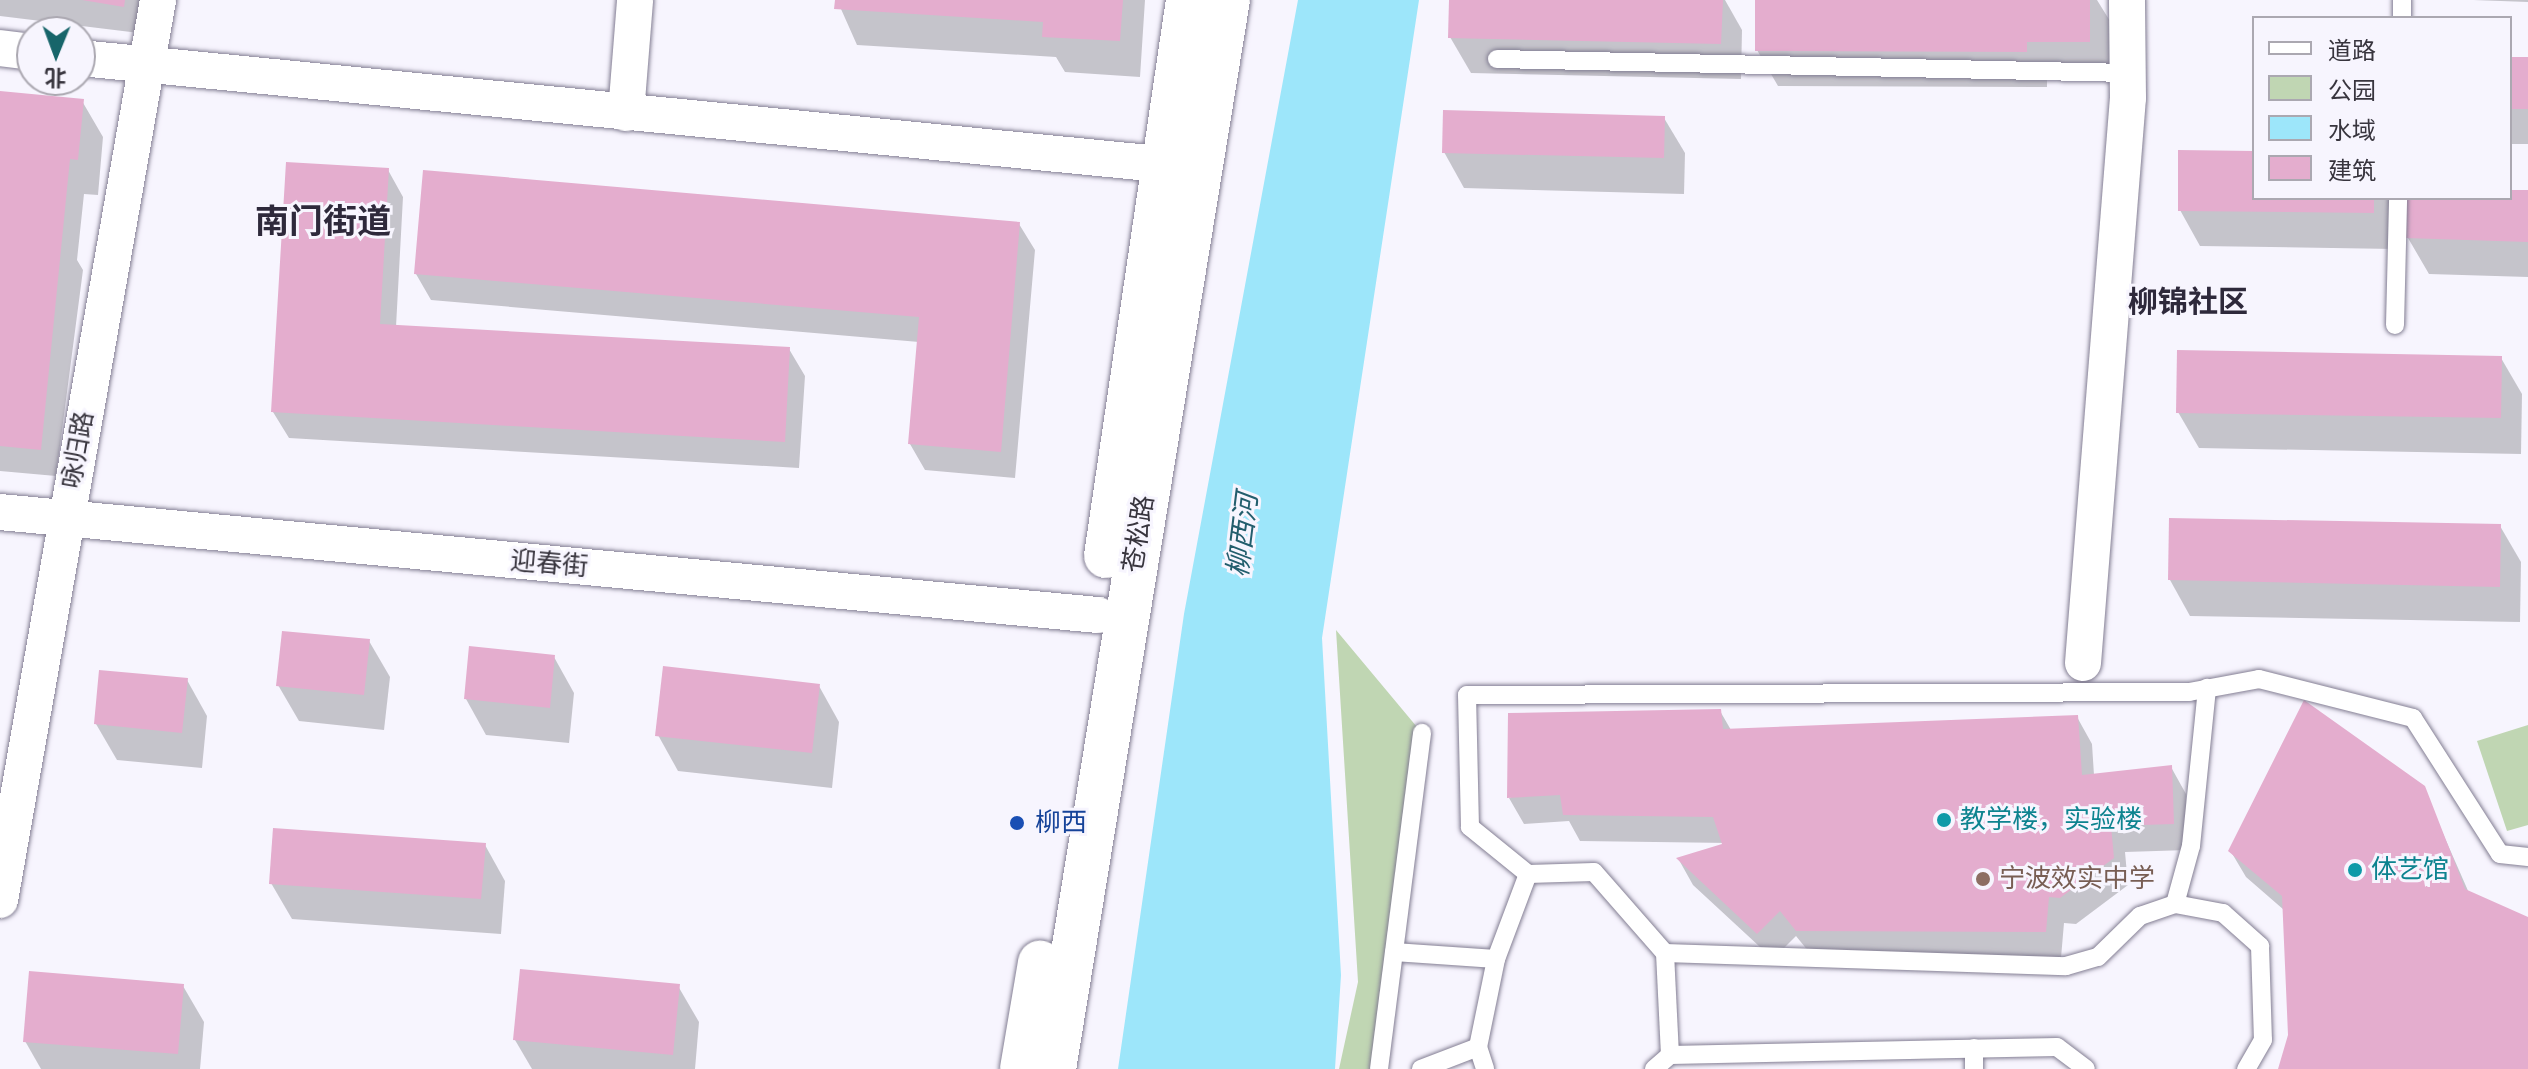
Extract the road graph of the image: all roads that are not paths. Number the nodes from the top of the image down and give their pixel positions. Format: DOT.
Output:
graph roads {
  1 [pos="158,0"];
  2 [pos="635,0"];
  3 [pos="1188,0"];
  4 [pos="1228,0"];
  5 [pos="2127,0"];
  6 [pos="1497,59"];
  7 [pos="96,60"];
  8 [pos="145,66"];
  9 [pos="2127,73"];
  10 [pos="626,113"];
  11 [pos="1160,164"];
  12 [pos="2398,200"];
  13 [pos="2395,325"];
  14 [pos="0,512"];
  15 [pos="66,519"];
  16 [pos="1098,615"];
  17 [pos="2083,663"];
  18 [pos="2207,688"];
  19 [pos="1422,733"];
  20 [pos="2528,857"];
  21 [pos="1528,874"];
  22 [pos="0,900"];
  23 [pos="2175,904"];
  24 [pos="1394,952"];
  25 [pos="1665,953"];
  26 [pos="1496,959"];
  27 [pos="1478,1047"];
  28 [pos="1974,1048"];
  29 [pos="1670,1055"];
  30 [pos="1022,1069"];
  31 [pos="1054,1069"];
  32 [pos="1379,1069"];
  33 [pos="1421,1069"];
  34 [pos="1485,1069"];
  35 [pos="1654,1069"];
  36 [pos="1974,1069"];
  37 [pos="2086,1069"];
  38 [pos="2246,1069"];
  1 -- 8 [label="street, 咏归路"];
  2 -- 10 [label="street"];
  3 -- 11 [label="main road, 苍松路"];
  4 -- 31 [label="main road, 苍松路"];
  5 -- 9 [label="street"];
  6 -- 9 [label="lane"];
  7 -- 8 [label="street"];
  8 -- 10 [label="street"];
  8 -- 15 [label="street, 咏归路"];
  9 -- 17 [label="street"];
  10 -- 11 [label="street"];
  11 -- 16 [label="main road, 苍松路"];
  12 -- 13 [label="lane"];
  14 -- 15 [label="street, 迎春街"];
  15 -- 16 [label="street, 迎春街"];
  15 -- 22 [label="street, 咏归路"];
  16 -- 30 [label="main road, 苍松路"];
  18 -- 20 [label="lane"];
  18 -- 21 [label="lane"];
  18 -- 23 [label="lane"];
  19 -- 24 [label="lane"];
  21 -- 25 [label="lane"];
  21 -- 26 [label="lane"];
  23 -- 25 [label="lane"];
  23 -- 38 [label="lane"];
  24 -- 26 [label="lane"];
  24 -- 32 [label="lane"];
  25 -- 29 [label="lane"];
  26 -- 27 [label="lane"];
  27 -- 33 [label="lane"];
  27 -- 34 [label="lane"];
  28 -- 29 [label="lane"];
  28 -- 36 [label="lane"];
  28 -- 37 [label="lane"];
  29 -- 35 [label="lane"];
}
